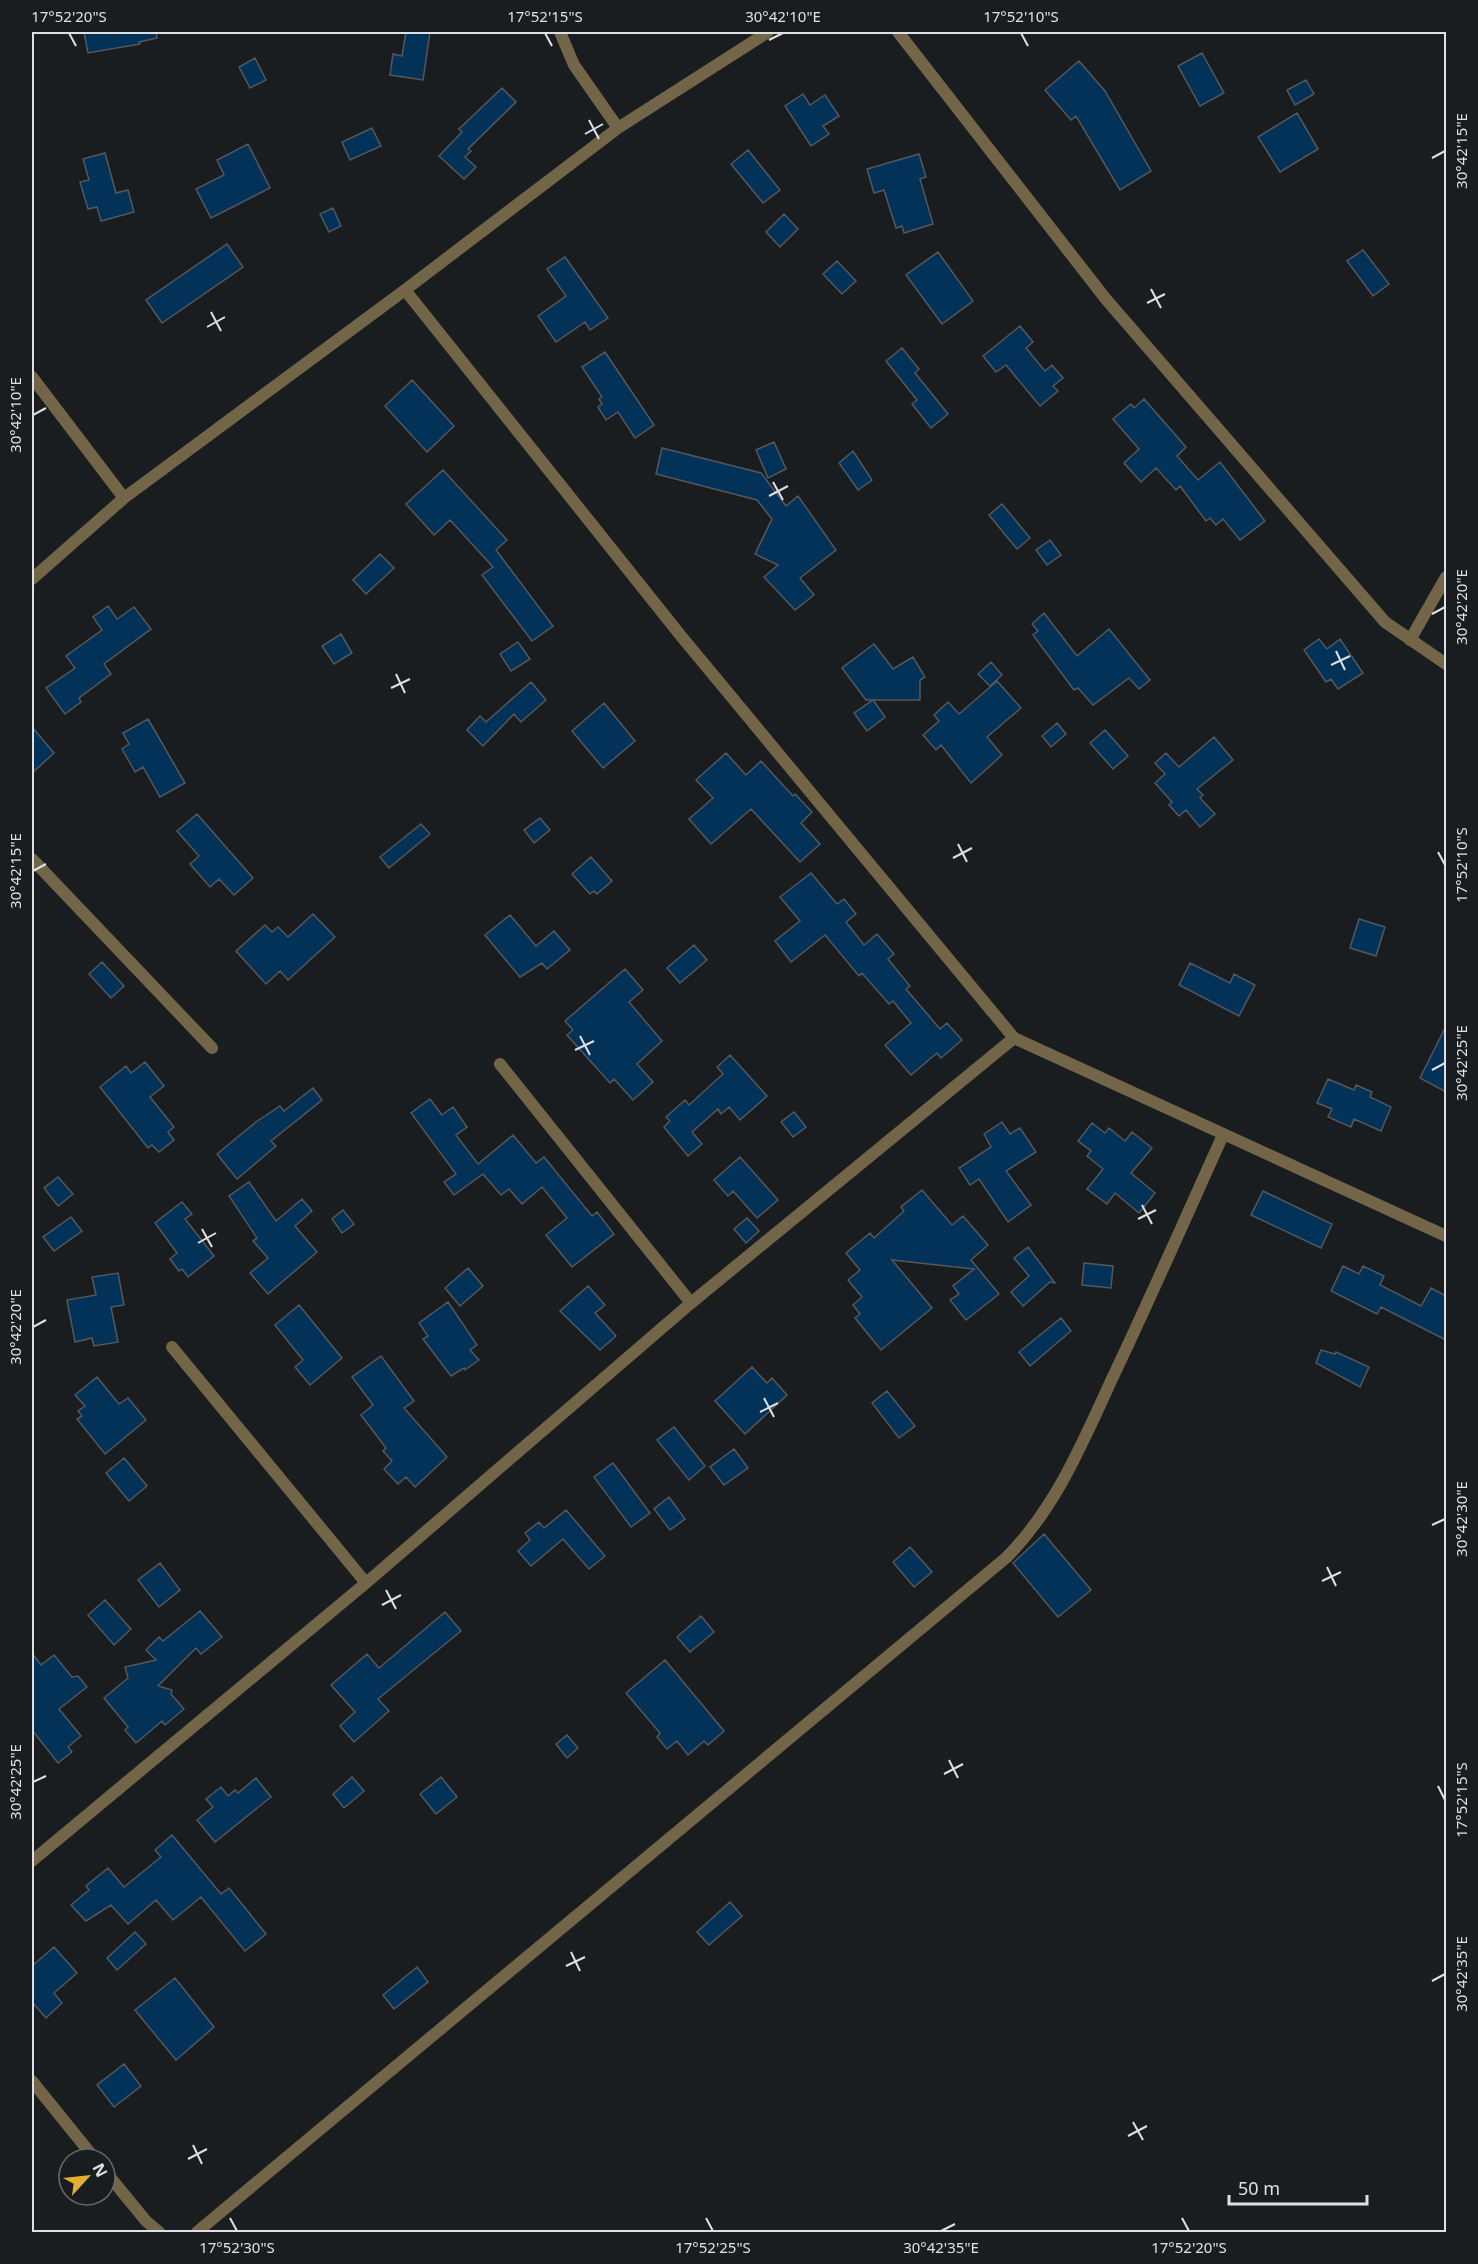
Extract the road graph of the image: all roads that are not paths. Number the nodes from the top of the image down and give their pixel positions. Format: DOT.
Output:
graph roads {
  1 [pos="560,32"];
  2 [pos="768,32"];
  3 [pos="898,32"];
  4 [pos="618,128"];
  5 [pos="405,290"];
  6 [pos="32,377"];
  7 [pos="124,498"];
  8 [pos="1446,578"];
  9 [pos="32,579"];
  10 [pos="1410,640"];
  11 [pos="1446,664"];
  12 [pos="32,858"];
  13 [pos="1014,1038"];
  14 [pos="212,1048"];
  15 [pos="500,1064"];
  16 [pos="1223,1135"];
  17 [pos="1446,1236"];
  18 [pos="691,1303"];
  19 [pos="172,1347"];
  20 [pos="366,1582"];
  21 [pos="32,1843"];
  22 [pos="36,1857"];
  23 [pos="32,2081"];
  24 [pos="85,2147"];
  25 [pos="117,2186"];
  26 [pos="159,2232"];
  27 [pos="197,2232"];
  1 -- 4 [label="street"];
  2 -- 4 [label="street"];
  3 -- 10 [label="street"];
  4 -- 5 [label="street"];
  5 -- 7 [label="street"];
  5 -- 13 [label="street"];
  6 -- 7 [label="street"];
  7 -- 9 [label="street"];
  8 -- 10 [label="street"];
  10 -- 11 [label="street"];
  12 -- 14 [label="street"];
  13 -- 16 [label="street"];
  13 -- 18 [label="street"];
  15 -- 18 [label="street"];
  16 -- 17 [label="street"];
  16 -- 27 [label="street"];
  18 -- 20 [label="street"];
  19 -- 20 [label="street"];
  20 -- 22 [label="street"];
  21 -- 22 [label="street"];
  23 -- 24 [label="street"];
  25 -- 26 [label="street"];
}
